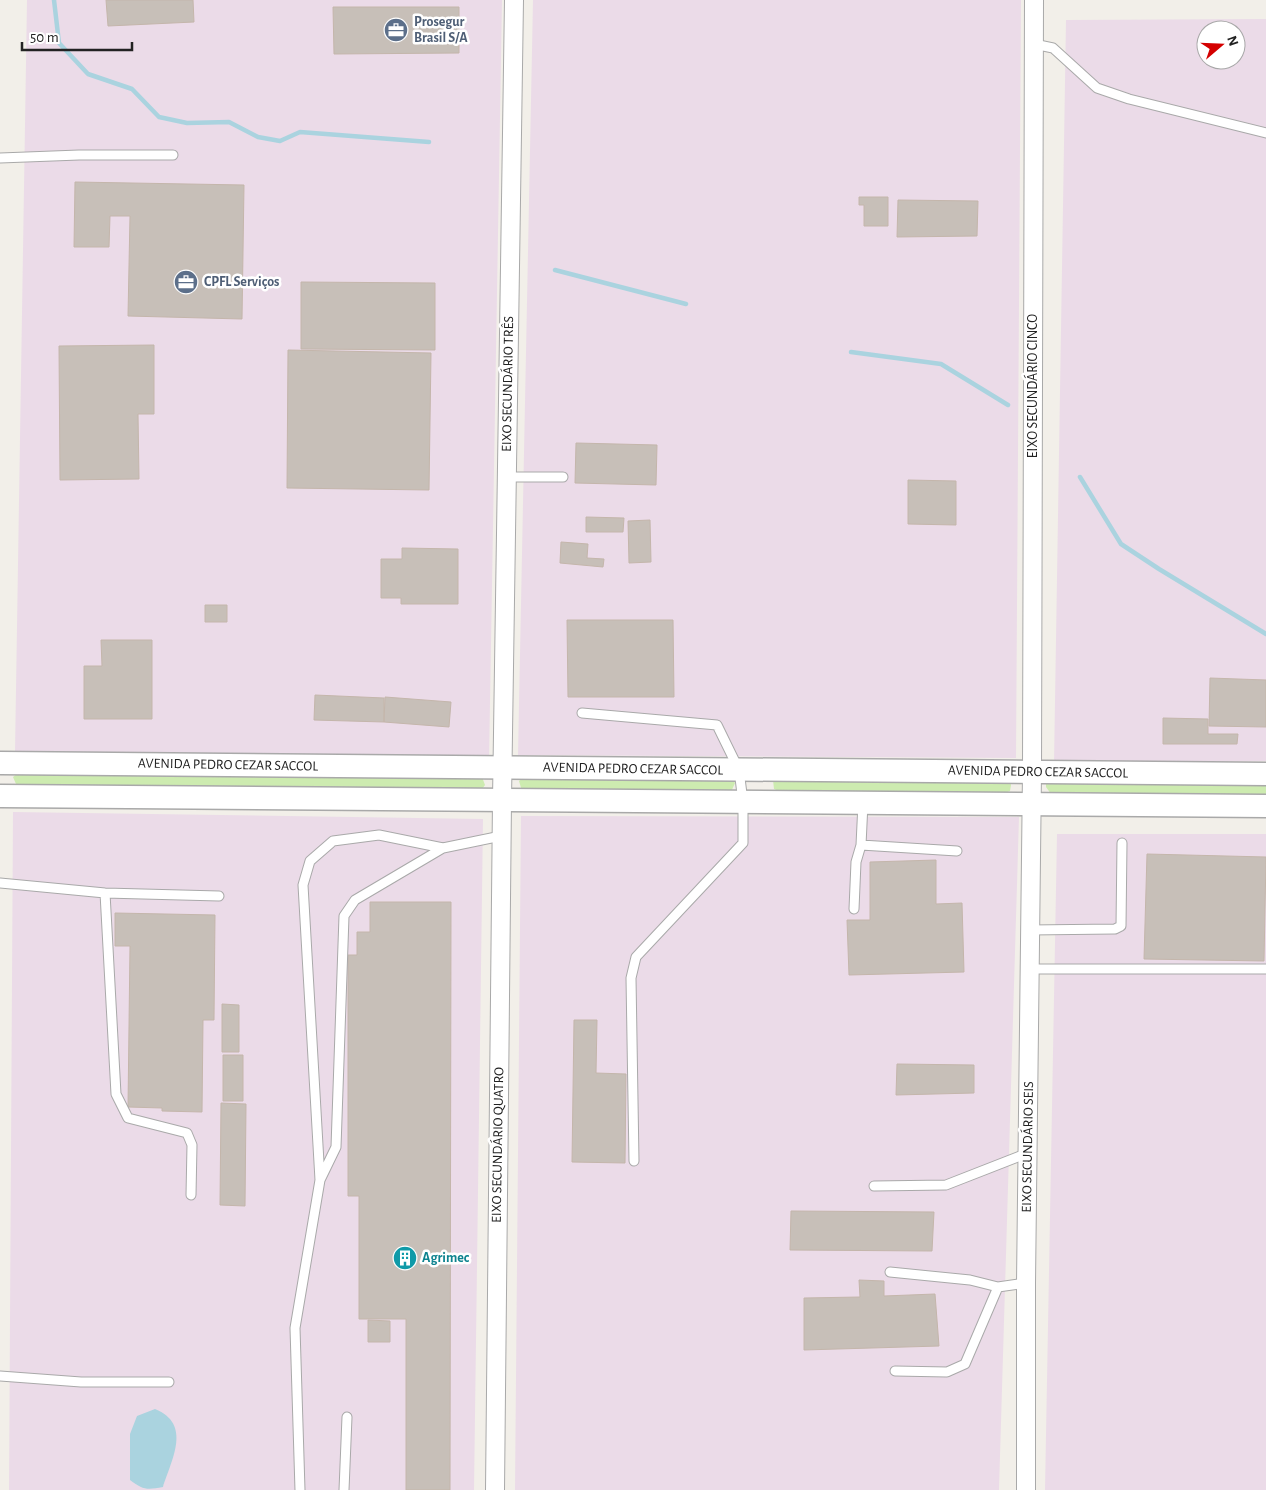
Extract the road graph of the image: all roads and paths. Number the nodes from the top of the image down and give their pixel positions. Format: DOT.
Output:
graph roads {
  1 [pos="514,0"];
  2 [pos="1034,0"];
  3 [pos="1034,44"];
  4 [pos="1266,133"];
  5 [pos="173,155"];
  6 [pos="0,158"];
  7 [pos="507,477"];
  8 [pos="563,477"];
  9 [pos="582,713"];
  10 [pos="0,763"];
  11 [pos="502,768"];
  12 [pos="739,770"];
  13 [pos="1032,772"];
  14 [pos="1266,774"];
  15 [pos="0,796"];
  16 [pos="502,800"];
  17 [pos="743,802"];
  18 [pos="863,803"];
  19 [pos="1031,804"];
  20 [pos="1266,806"];
  21 [pos="501,836"];
  22 [pos="1122,843"];
  23 [pos="861,845"];
  24 [pos="444,848"];
  25 [pos="957,851"];
  26 [pos="0,883"];
  27 [pos="105,893"];
  28 [pos="219,896"];
  29 [pos="854,909"];
  30 [pos="1030,930"];
  31 [pos="1030,969"];
  32 [pos="1266,969"];
  33 [pos="1028,1153"];
  34 [pos="634,1161"];
  35 [pos="320,1180"];
  36 [pos="874,1186"];
  37 [pos="191,1195"];
  38 [pos="890,1272"];
  39 [pos="1026,1283"];
  40 [pos="998,1287"];
  41 [pos="895,1371"];
  42 [pos="0,1376"];
  43 [pos="169,1382"];
  44 [pos="347,1417"];
  45 [pos="300,1490"];
  46 [pos="344,1490"];
  47 [pos="495,1490"];
  48 [pos="1026,1490"];
  1 -- 7 [label="street, EIXO SECUNDÁRIO TRÊS"];
  2 -- 3 [label="street, EIXO SECUNDÁRIO CINCO"];
  3 -- 4 [label="lane"];
  3 -- 13 [label="street, EIXO SECUNDÁRIO CINCO"];
  5 -- 6 [label="lane"];
  7 -- 8 [label="lane"];
  7 -- 11 [label="street, EIXO SECUNDÁRIO TRÊS"];
  9 -- 12 [label="lane"];
  10 -- 11 [label="street, AVENIDA PEDRO CEZAR SACCOL"];
  11 -- 12 [label="street, AVENIDA PEDRO CEZAR SACCOL"];
  11 -- 16 [label="street, EIXO SECUNDÁRIO TRÊS"];
  12 -- 13 [label="street, AVENIDA PEDRO CEZAR SACCOL"];
  12 -- 17 [label="lane"];
  13 -- 14 [label="street, AVENIDA PEDRO CEZAR SACCOL"];
  13 -- 19 [label="street, EIXO SECUNDÁRIO CINCO"];
  15 -- 16 [label="street"];
  16 -- 17 [label="street"];
  16 -- 21 [label="street, EIXO SECUNDÁRIO QUATRO"];
  17 -- 18 [label="street"];
  17 -- 34 [label="lane"];
  18 -- 19 [label="street"];
  18 -- 23 [label="lane"];
  19 -- 20 [label="street"];
  19 -- 30 [label="street, EIXO SECUNDÁRIO SEIS"];
  21 -- 24 [label="lane"];
  21 -- 47 [label="street, EIXO SECUNDÁRIO QUATRO"];
  22 -- 30 [label="lane"];
  23 -- 25 [label="lane"];
  23 -- 29 [label="lane"];
  24 -- 35 [label="lane"];
  24 -- 35 [label="lane"];
  26 -- 27 [label="lane"];
  27 -- 28 [label="lane"];
  27 -- 37 [label="lane"];
  30 -- 31 [label="street, EIXO SECUNDÁRIO SEIS"];
  31 -- 32 [label="lane"];
  31 -- 33 [label="street, EIXO SECUNDÁRIO SEIS"];
  33 -- 36 [label="lane"];
  33 -- 39 [label="street, EIXO SECUNDÁRIO SEIS"];
  35 -- 45 [label="lane"];
  38 -- 40 [label="lane"];
  39 -- 40 [label="lane"];
  39 -- 48 [label="street, EIXO SECUNDÁRIO SEIS"];
  40 -- 41 [label="lane"];
  42 -- 43 [label="lane"];
  44 -- 46 [label="lane"];
}
